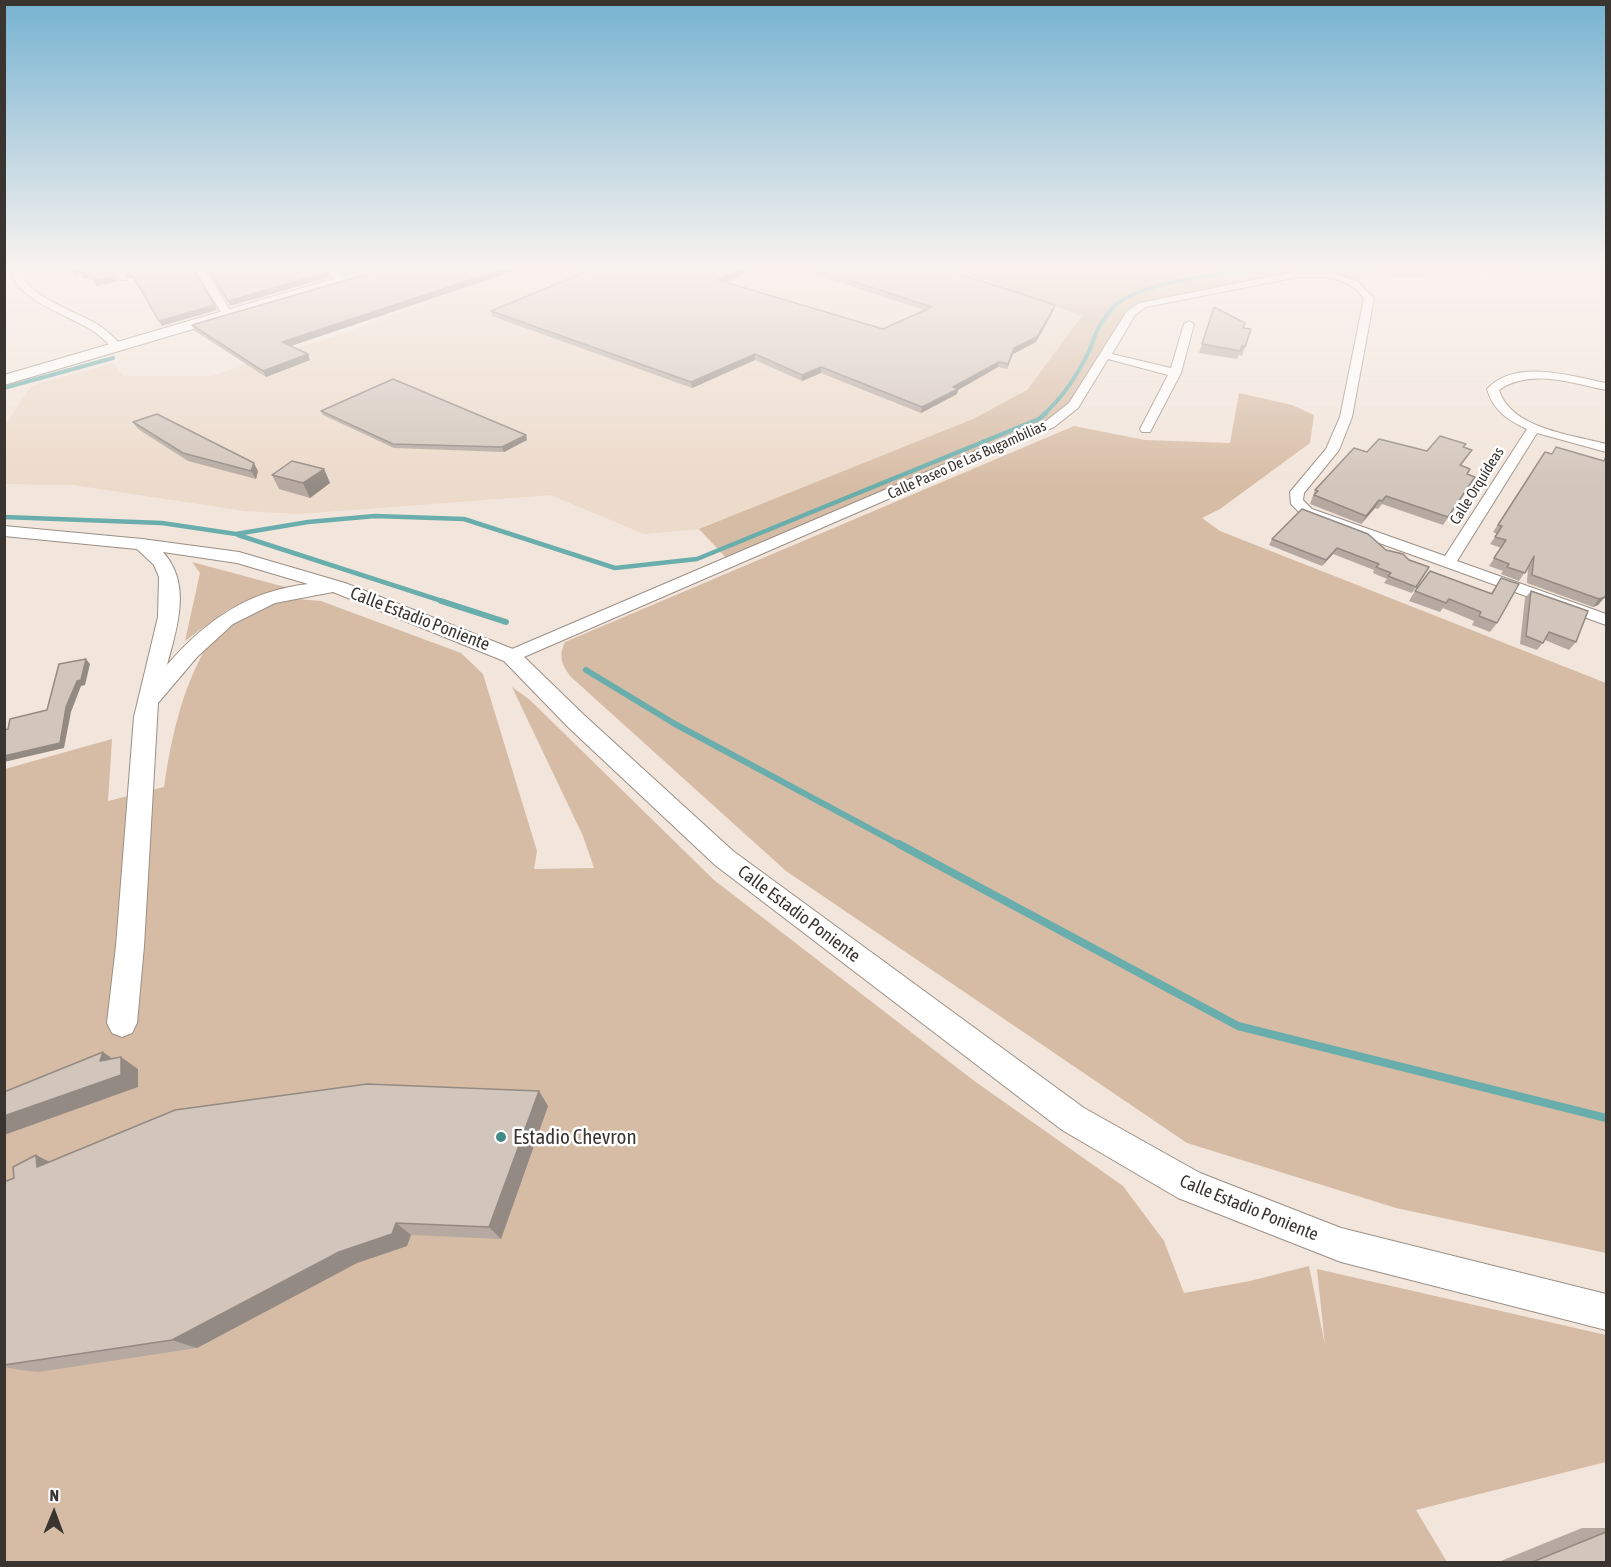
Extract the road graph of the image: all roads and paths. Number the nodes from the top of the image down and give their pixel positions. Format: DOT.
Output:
graph roads {
  1 [pos="111,341"];
  2 [pos="142,341"];
  3 [pos="1113,341"];
  4 [pos="1184,341"];
  5 [pos="1361,341"];
  6 [pos="119,348"];
  7 [pos="1104,355"];
  8 [pos="1175,373"];
  9 [pos="4,380"];
  10 [pos="1606,387"];
  11 [pos="1534,427"];
  12 [pos="1146,429"];
  13 [pos="1606,448"];
  14 [pos="4,531"];
  15 [pos="142,544"];
  16 [pos="1448,563"];
  17 [pos="338,587"];
  18 [pos="1606,620"];
  19 [pos="511,656"];
  20 [pos="146,706"];
  21 [pos="122,1023"];
  22 [pos="1606,1312"];
  1 -- 6 [label="street"];
  2 -- 6 [label="main road"];
  3 -- 7 [label="street, Calle Paseo De Las Bugambilias"];
  4 -- 8 [label="street"];
  5 -- 16 [label="street, Calle Paseo De Las Bugambilias"];
  6 -- 9 [label="main road"];
  7 -- 8 [label="street"];
  7 -- 19 [label="street, Calle Paseo De Las Bugambilias"];
  8 -- 12 [label="street"];
  10 -- 11 [label="street"];
  11 -- 13 [label="street"];
  11 -- 16 [label="street, Calle Orquídeas"];
  14 -- 15 [label="street, Calle Estadio Poniente"];
  15 -- 17 [label="street, Calle Estadio Poniente"];
  15 -- 20 [label="street"];
  16 -- 18 [label="street, Calle Paseo De Las Bugambilias"];
  17 -- 19 [label="street, Calle Estadio Poniente"];
  17 -- 20 [label="street"];
  19 -- 22 [label="street, Calle Estadio Poniente"];
  20 -- 21 [label="street"];
}
